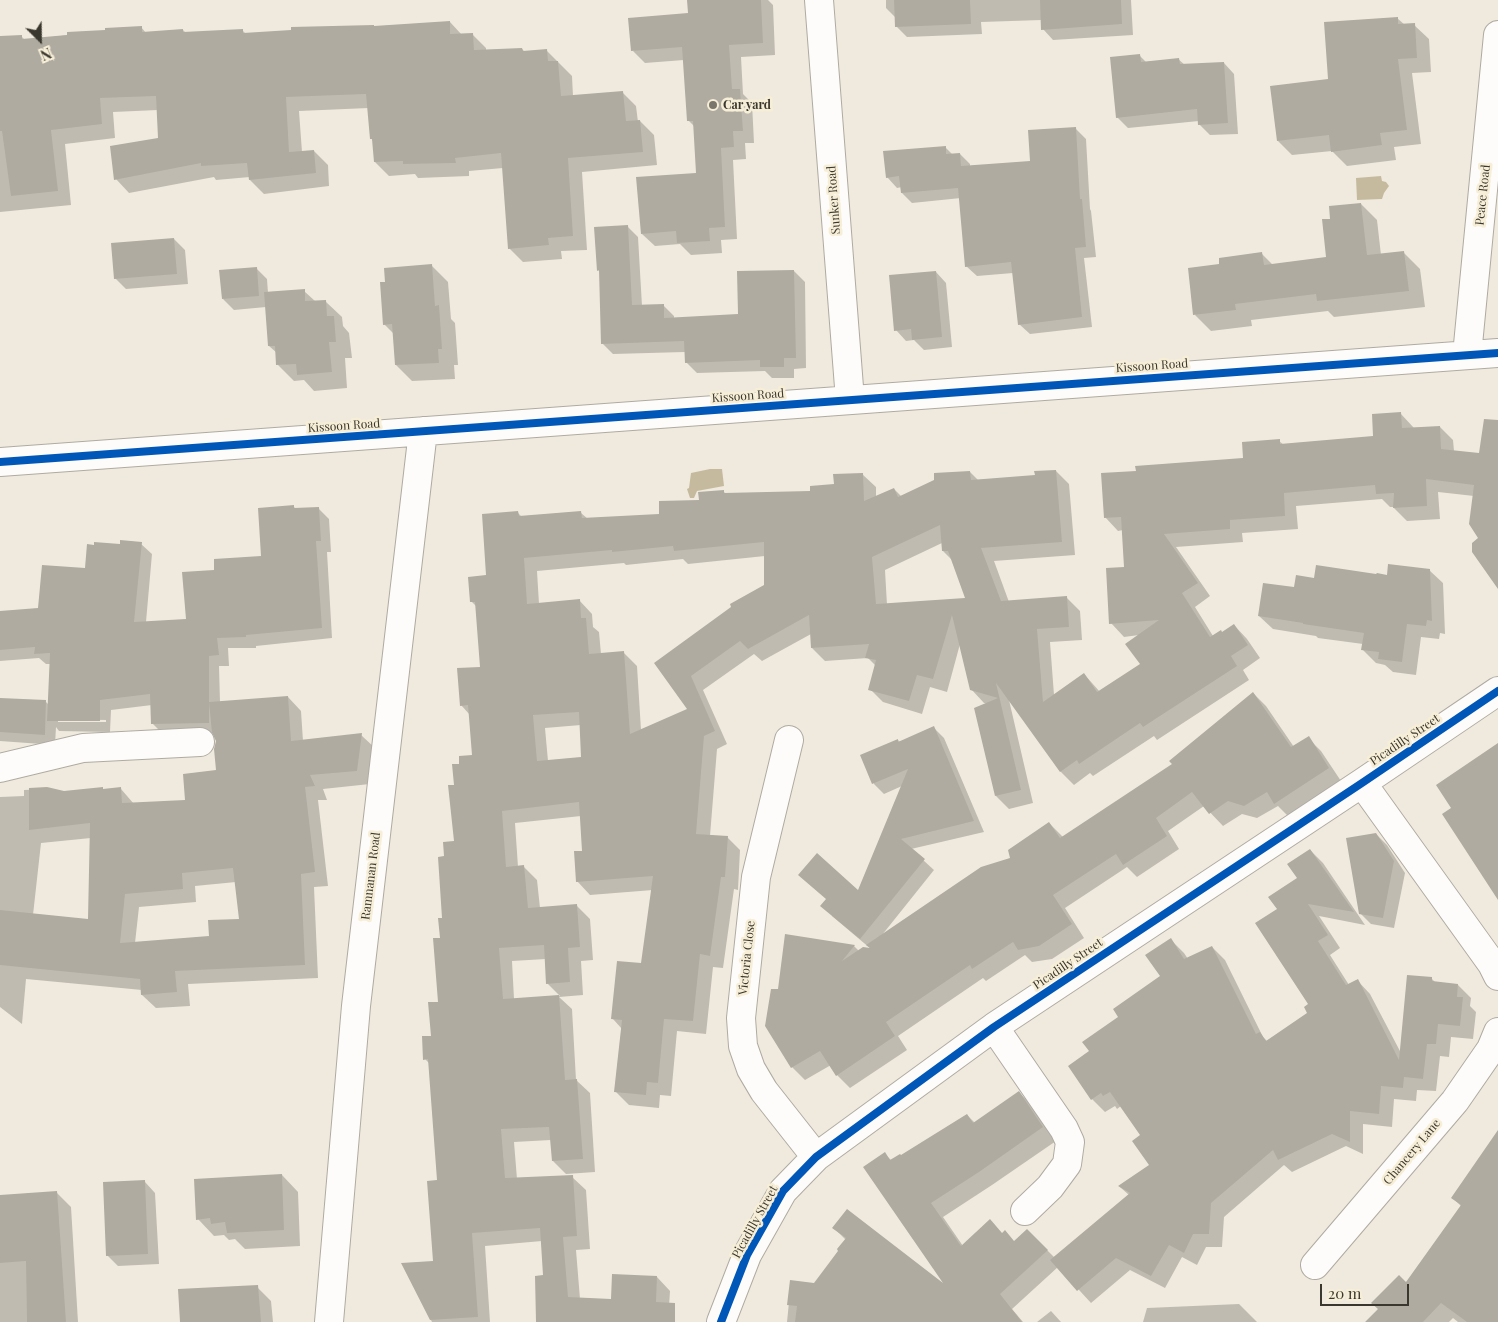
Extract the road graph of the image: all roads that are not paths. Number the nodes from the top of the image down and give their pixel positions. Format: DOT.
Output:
graph roads {
  1 [pos="819,0"];
  2 [pos="1498,35"];
  3 [pos="1498,353"];
  4 [pos="1467,355"];
  5 [pos="850,400"];
  6 [pos="423,431"];
  7 [pos="0,462"];
  8 [pos="1498,691"];
  9 [pos="789,740"];
  10 [pos="200,742"];
  11 [pos="0,768"];
  12 [pos="1362,783"];
  13 [pos="1498,976"];
  14 [pos="994,1027"];
  15 [pos="1498,1032"];
  16 [pos="816,1157"];
  17 [pos="1025,1211"];
  18 [pos="1315,1265"];
  19 [pos="329,1322"];
  20 [pos="720,1322"];
  1 -- 5 [label="street, Sunker Road"];
  2 -- 4 [label="street, Peace Road"];
  3 -- 4 [label="street, Kissoon Road"];
  4 -- 5 [label="street, Kissoon Road"];
  5 -- 6 [label="street, Kissoon Road"];
  6 -- 7 [label="street, Kissoon Road"];
  6 -- 19 [label="street, Ramnanan Road"];
  8 -- 12 [label="street, Picadilly Street"];
  9 -- 16 [label="street, Victoria Close"];
  10 -- 11 [label="street"];
  12 -- 13 [label="street"];
  12 -- 14 [label="street, Picadilly Street"];
  14 -- 16 [label="street, Picadilly Street"];
  14 -- 17 [label="street"];
  15 -- 18 [label="street, Chancery Lane"];
  16 -- 20 [label="street, Picadilly Street"];
}
